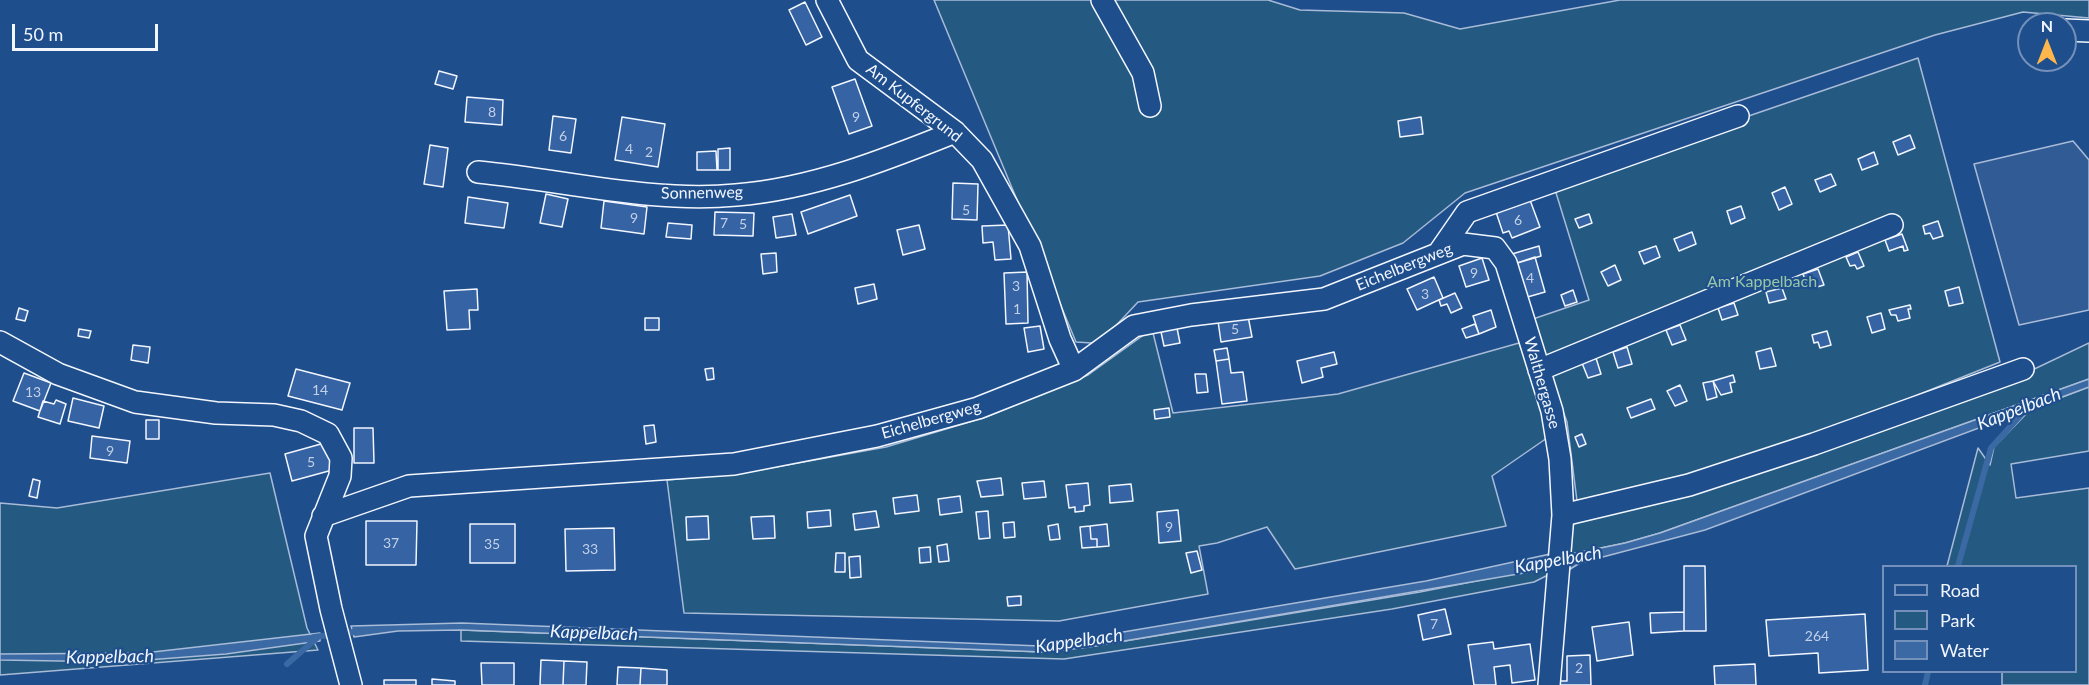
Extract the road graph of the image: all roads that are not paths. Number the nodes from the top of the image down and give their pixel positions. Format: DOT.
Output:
graph roads {
  1 [pos="827,0"];
  2 [pos="1102,0"];
  3 [pos="1150,106"];
  4 [pos="1738,116"];
  5 [pos="955,132"];
  6 [pos="478,172"];
  7 [pos="1892,225"];
  8 [pos="1440,251"];
  9 [pos="1506,263"];
  10 [pos="0,342"];
  11 [pos="2023,369"];
  12 [pos="1074,370"];
  13 [pos="1539,370"];
  14 [pos="1563,515"];
  15 [pos="323,516"];
  16 [pos="351,685"];
  17 [pos="1549,685"];
  1 -- 5 [label="street, Am Kupfergrund"];
  2 -- 3 [label="street"];
  4 -- 8 [label="street"];
  5 -- 6 [label="street, Sonnenweg"];
  5 -- 12 [label="street, Am Kupfergrund"];
  7 -- 13 [label="street"];
  8 -- 9 [label="street, Eichelbergweg"];
  8 -- 12 [label="street, Eichelbergweg"];
  9 -- 13 [label="street, Walthergasse"];
  10 -- 15 [label="street"];
  11 -- 14 [label="street"];
  12 -- 15 [label="street, Eichelbergweg"];
  13 -- 14 [label="street, Walthergasse"];
  14 -- 17 [label="street, Walthergasse"];
  15 -- 16 [label="street"];
}
